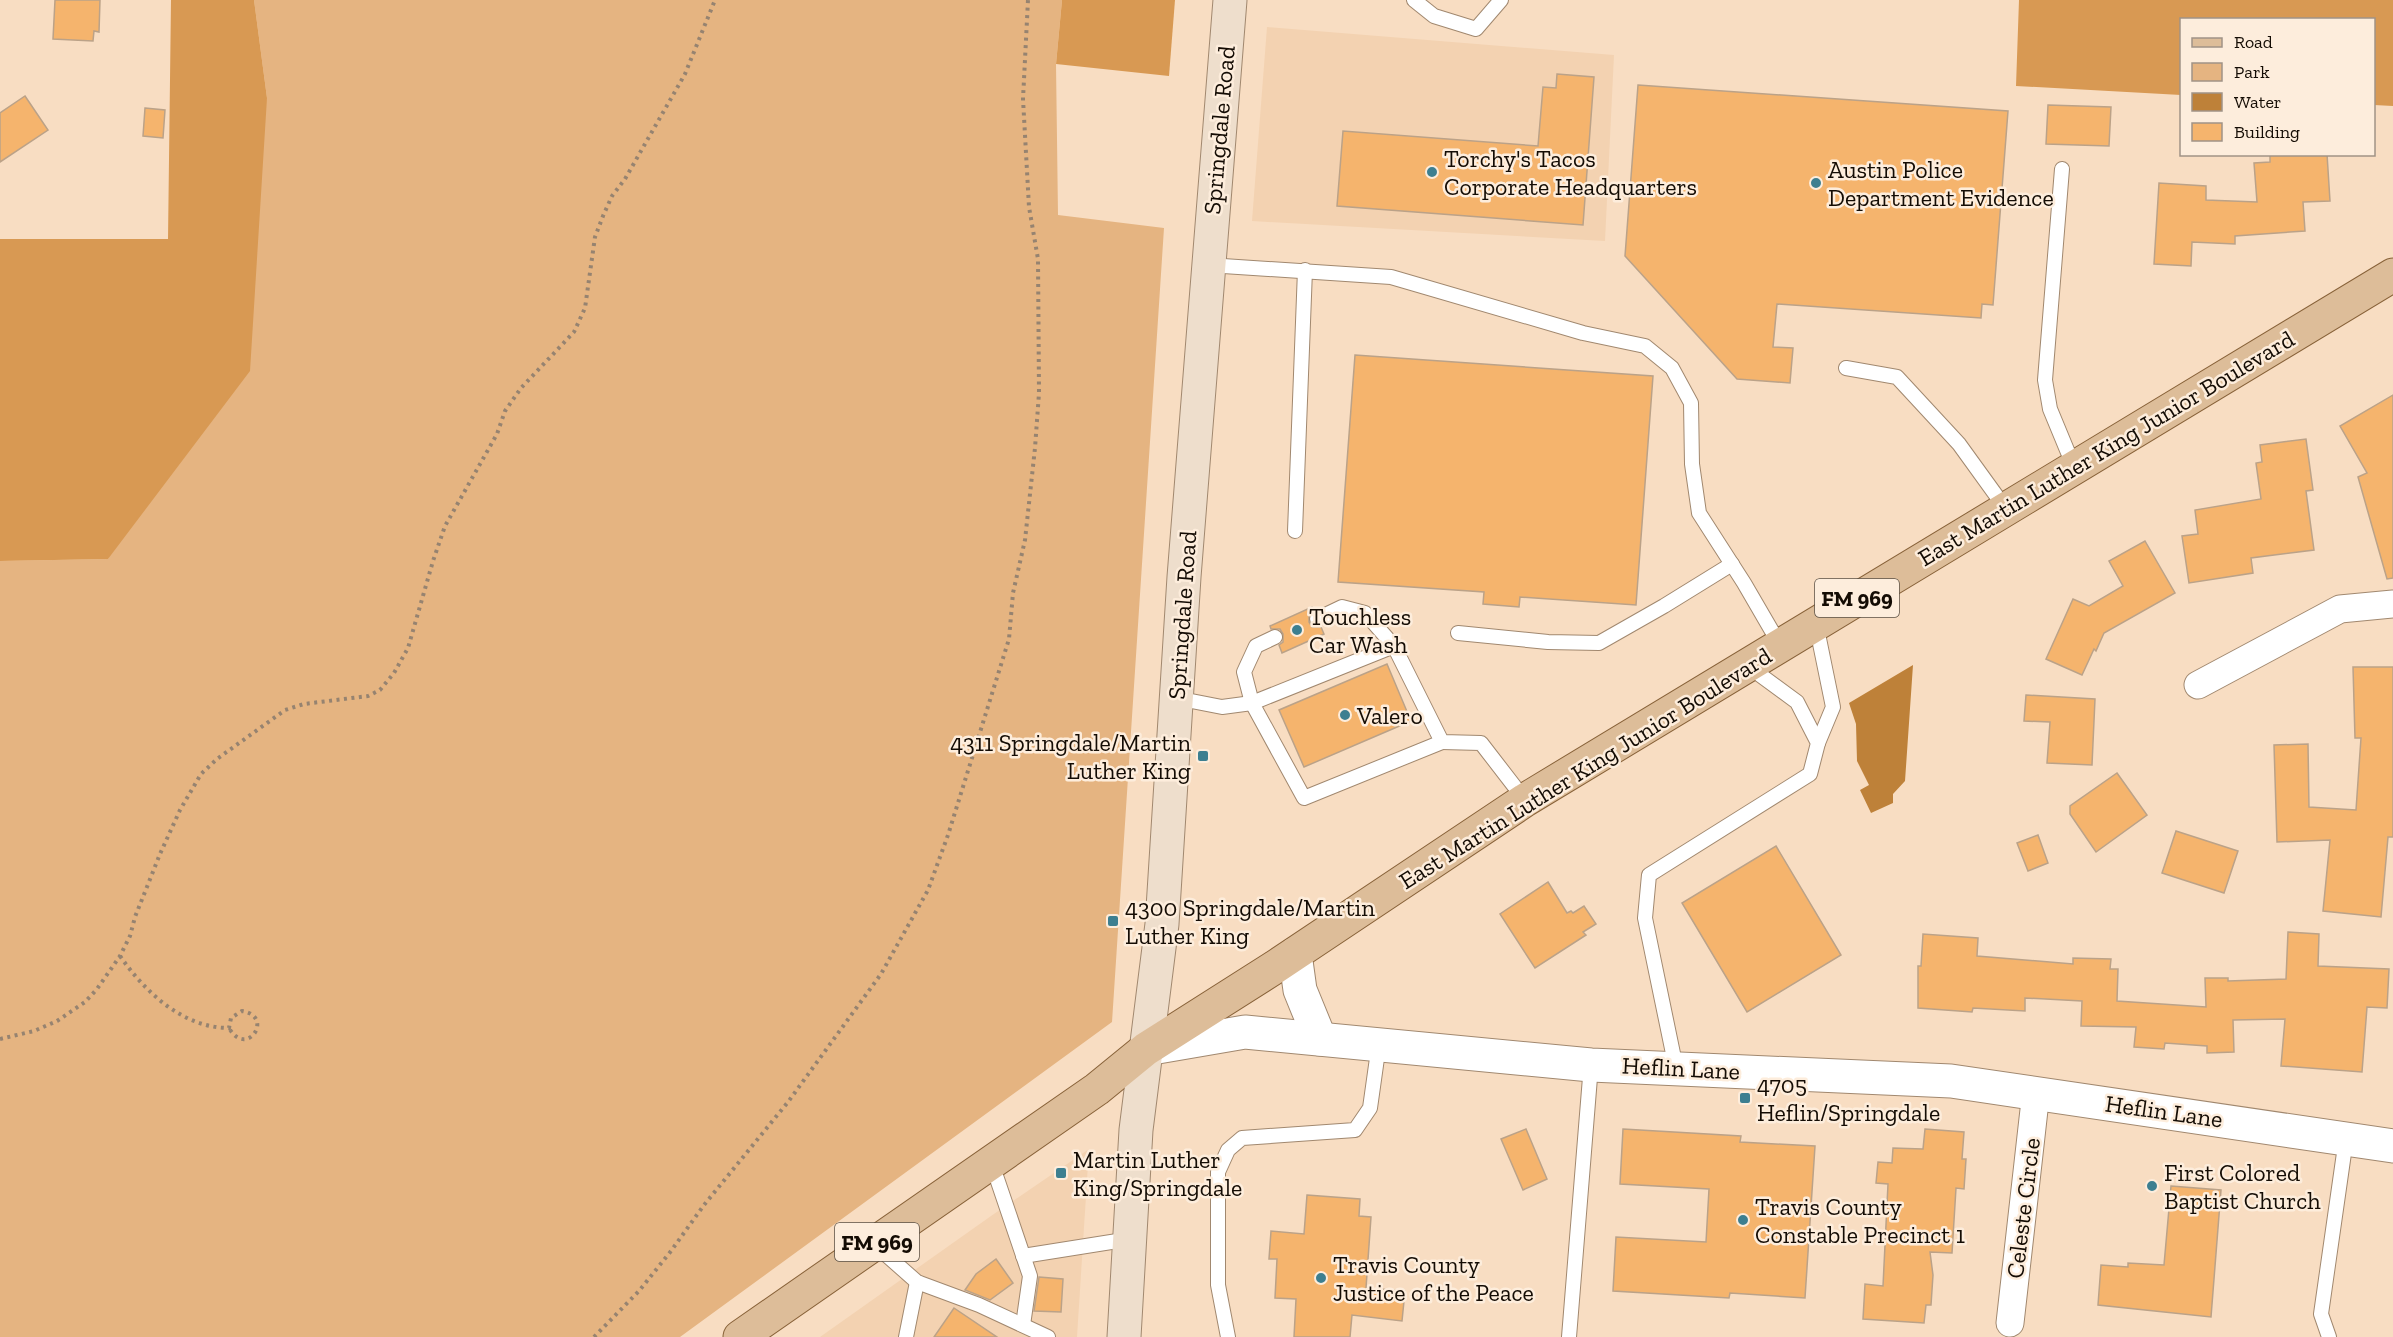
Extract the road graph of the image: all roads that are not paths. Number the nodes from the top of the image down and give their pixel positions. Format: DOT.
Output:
graph roads {
  1 [pos="1230,0"];
  2 [pos="1414,0"];
  3 [pos="1501,0"];
  4 [pos="2062,169"];
  5 [pos="1208,265"];
  6 [pos="1305,270"];
  7 [pos="2393,275"];
  8 [pos="1846,368"];
  9 [pos="2074,467"];
  10 [pos="2006,509"];
  11 [pos="1295,531"];
  12 [pos="1732,564"];
  13 [pos="2393,604"];
  14 [pos="1317,619"];
  15 [pos="1815,623"];
  16 [pos="1458,633"];
  17 [pos="1275,637"];
  18 [pos="1780,645"];
  19 [pos="1394,646"];
  20 [pos="1746,665"];
  21 [pos="2198,685"];
  22 [pos="1176,698"];
  23 [pos="1252,703"];
  24 [pos="1442,742"];
  25 [pos="1818,743"];
  26 [pos="1525,800"];
  27 [pos="1295,954"];
  28 [pos="1320,1039"];
  29 [pos="1378,1044"];
  30 [pos="1146,1049"];
  31 [pos="1591,1065"];
  32 [pos="1676,1068"];
  33 [pos="2036,1092"];
  34 [pos="2346,1137"];
  35 [pos="2393,1146"];
  36 [pos="991,1162"];
  37 [pos="1130,1239"];
  38 [pos="874,1244"];
  39 [pos="1023,1256"];
  40 [pos="917,1282"];
  41 [pos="2010,1323"];
  42 [pos="1023,1326"];
  43 [pos="740,1337"];
  44 [pos="906,1337"];
  45 [pos="1048,1337"];
  46 [pos="1124,1337"];
  47 [pos="1228,1337"];
  48 [pos="1569,1337"];
  49 [pos="2329,1337"];
  1 -- 5 [label="main road, Springdale Road"];
  2 -- 3 [label="lane"];
  4 -- 9 [label="lane"];
  5 -- 6 [label="lane"];
  5 -- 22 [label="main road, Springdale Road"];
  6 -- 11 [label="lane"];
  6 -- 12 [label="lane"];
  7 -- 9 [label="main road, East Martin Luther King Junior Boulevard / FM 969"];
  8 -- 10 [label="lane"];
  9 -- 10 [label="main road, East Martin Luther King Junior Boulevard / FM 969"];
  10 -- 15 [label="main road, East Martin Luther King Junior Boulevard / FM 969"];
  12 -- 16 [label="lane"];
  12 -- 18 [label="lane"];
  13 -- 21 [label="street"];
  14 -- 19 [label="lane"];
  15 -- 18 [label="main road, East Martin Luther King Junior Boulevard / FM 969"];
  15 -- 25 [label="lane"];
  17 -- 23 [label="lane"];
  18 -- 20 [label="main road, East Martin Luther King Junior Boulevard / FM 969"];
  19 -- 23 [label="lane"];
  19 -- 24 [label="lane"];
  20 -- 25 [label="lane"];
  20 -- 26 [label="main road, East Martin Luther King Junior Boulevard / FM 969"];
  22 -- 23 [label="lane"];
  22 -- 30 [label="main road, Springdale Road"];
  23 -- 24 [label="lane"];
  24 -- 26 [label="lane"];
  25 -- 32 [label="lane"];
  26 -- 27 [label="main road, East Martin Luther King Junior Boulevard / FM 969"];
  27 -- 28 [label="street"];
  27 -- 30 [label="main road, East Martin Luther King Junior Boulevard / FM 969"];
  28 -- 29 [label="street, Heflin Lane"];
  28 -- 30 [label="street, Heflin Lane"];
  29 -- 31 [label="street, Heflin Lane"];
  29 -- 47 [label="lane"];
  30 -- 36 [label="main road, East Martin Luther King Junior Boulevard / FM 969"];
  30 -- 37 [label="main road, Springdale Road"];
  31 -- 32 [label="street, Heflin Lane"];
  31 -- 48 [label="lane"];
  32 -- 33 [label="street, Heflin Lane"];
  33 -- 34 [label="street, Heflin Lane"];
  33 -- 41 [label="street, Celeste Circle"];
  34 -- 35 [label="street, Heflin Lane"];
  34 -- 49 [label="lane"];
  36 -- 38 [label="main road, East Martin Luther King Junior Boulevard / FM 969"];
  36 -- 39 [label="lane"];
  37 -- 39 [label="lane"];
  37 -- 46 [label="main road, Springdale Road"];
  38 -- 40 [label="lane"];
  38 -- 43 [label="main road, East Martin Luther King Junior Boulevard / FM 969"];
  39 -- 42 [label="lane"];
  40 -- 42 [label="lane"];
  40 -- 44 [label="lane"];
  42 -- 45 [label="lane"];
}
